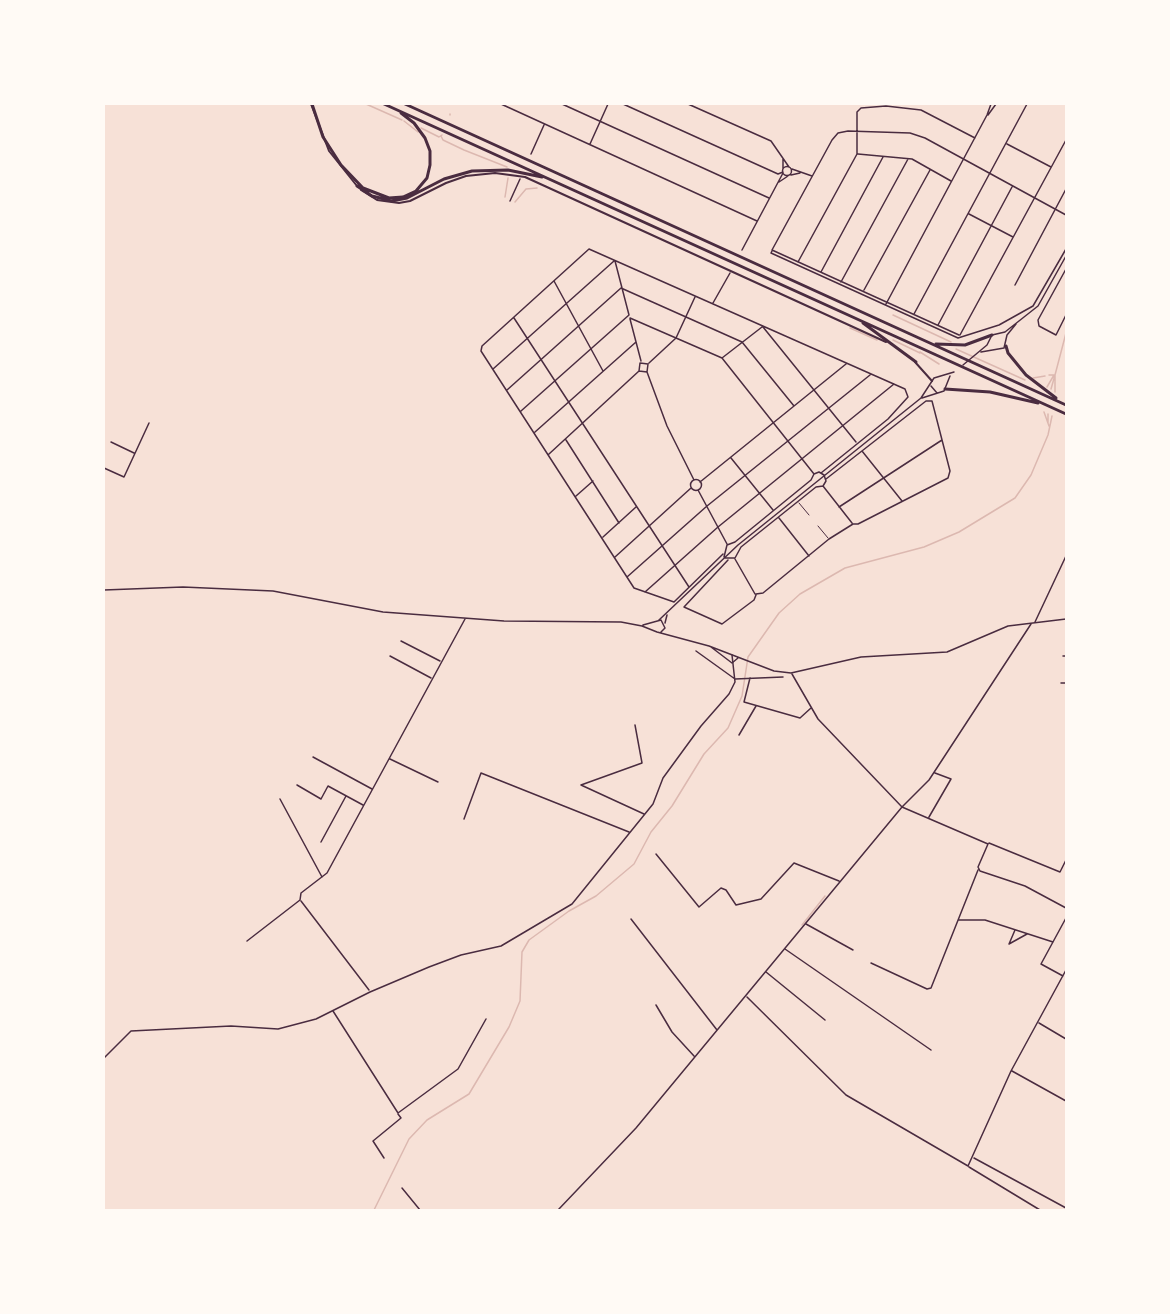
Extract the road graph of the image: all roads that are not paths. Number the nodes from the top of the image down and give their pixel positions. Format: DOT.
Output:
graph roads {
  1 [pos="311,104"];
  2 [pos="384,104"];
  3 [pos="405,104"];
  4 [pos="501,104"];
  5 [pos="511,104"];
  6 [pos="562,104"];
  7 [pos="608,104"];
  8 [pos="623,104"];
  9 [pos="688,104"];
  10 [pos="991,104"];
  11 [pos="996,104"];
  12 [pos="1027,105"];
  13 [pos="509,107"];
  14 [pos="394,108"];
  15 [pos="987,115"];
  16 [pos="600,121"];
  17 [pos="545,124"];
  18 [pos="857,131"];
  19 [pos="975,138"];
  20 [pos="1066,140"];
  21 [pos="590,144"];
  22 [pos="1006,144"];
  23 [pos="531,154"];
  24 [pos="857,154"];
  25 [pos="883,157"];
  26 [pos="783,158"];
  27 [pos="908,159"];
  28 [pos="964,159"];
  29 [pos="1051,167"];
  30 [pos="790,168"];
  31 [pos="930,170"];
  32 [pos="783,171"];
  33 [pos="800,173"];
  34 [pos="990,174"];
  35 [pos="789,176"];
  36 [pos="812,176"];
  37 [pos="520,179"];
  38 [pos="553,180"];
  39 [pos="951,181"];
  40 [pos="778,182"];
  41 [pos="357,186"];
  42 [pos="1012,186"];
  43 [pos="1066,189"];
  44 [pos="769,198"];
  45 [pos="1035,198"];
  46 [pos="510,201"];
  47 [pos="1056,209"];
  48 [pos="968,214"];
  49 [pos="1066,215"];
  50 [pos="757,221"];
  51 [pos="991,226"];
  52 [pos="1013,237"];
  53 [pos="1066,249"];
  54 [pos="742,250"];
  55 [pos="772,250"];
  56 [pos="1066,256"];
  57 [pos="615,260"];
  58 [pos="798,262"];
  59 [pos="1066,269"];
  60 [pos="730,272"];
  61 [pos="820,272"];
  62 [pos="554,281"];
  63 [pos="841,282"];
  64 [pos="1015,285"];
  65 [pos="621,288"];
  66 [pos="863,291"];
  67 [pos="695,296"];
  68 [pos="886,303"];
  69 [pos="566,304"];
  70 [pos="713,304"];
  71 [pos="914,314"];
  72 [pos="629,315"];
  73 [pos="1066,315"];
  74 [pos="513,317"];
  75 [pos="686,317"];
  76 [pos="854,317"];
  77 [pos="630,318"];
  78 [pos="1018,322"];
  79 [pos="938,325"];
  80 [pos="763,326"];
  81 [pos="578,327"];
  82 [pos="999,333"];
  83 [pos="992,335"];
  84 [pos="960,336"];
  85 [pos="527,338"];
  86 [pos="676,338"];
  87 [pos="990,340"];
  88 [pos="1006,340"];
  89 [pos="636,342"];
  90 [pos="742,342"];
  91 [pos="931,343"];
  92 [pos="1006,346"];
  93 [pos="591,349"];
  94 [pos="994,350"];
  95 [pos="980,352"];
  96 [pos="722,358"];
  97 [pos="541,360"];
  98 [pos="642,362"];
  99 [pos="916,362"];
  100 [pos="847,363"];
  101 [pos="648,364"];
  102 [pos="493,369"];
  103 [pos="603,371"];
  104 [pos="639,371"];
  105 [pos="647,372"];
  106 [pos="954,372"];
  107 [pos="871,374"];
  108 [pos="940,377"];
  109 [pos="555,381"];
  110 [pos="931,383"];
  111 [pos="894,384"];
  112 [pos="946,387"];
  113 [pos="814,390"];
  114 [pos="507,391"];
  115 [pos="940,393"];
  116 [pos="921,398"];
  117 [pos="569,402"];
  118 [pos="1064,404"];
  119 [pos="1047,405"];
  120 [pos="794,406"];
  121 [pos="829,408"];
  122 [pos="520,412"];
  123 [pos="1066,414"];
  124 [pos="149,423"];
  125 [pos="773,423"];
  126 [pos="583,424"];
  127 [pos="844,427"];
  128 [pos="534,433"];
  129 [pos="943,439"];
  130 [pos="566,440"];
  131 [pos="111,442"];
  132 [pos="788,442"];
  133 [pos="857,443"];
  134 [pos="861,450"];
  135 [pos="135,453"];
  136 [pos="548,454"];
  137 [pos="731,457"];
  138 [pos="802,459"];
  139 [pos="104,468"];
  140 [pos="821,473"];
  141 [pos="814,474"];
  142 [pos="745,475"];
  143 [pos="824,475"];
  144 [pos="884,478"];
  145 [pos="826,479"];
  146 [pos="694,480"];
  147 [pos="811,480"];
  148 [pos="592,482"];
  149 [pos="700,482"];
  150 [pos="813,484"];
  151 [pos="823,486"];
  152 [pos="816,487"];
  153 [pos="691,488"];
  154 [pos="698,490"];
  155 [pos="759,493"];
  156 [pos="575,496"];
  157 [pos="798,502"];
  158 [pos="902,502"];
  159 [pos="707,506"];
  160 [pos="636,507"];
  161 [pos="839,507"];
  162 [pos="773,511"];
  163 [pos="809,514"];
  164 [pos="779,517"];
  165 [pos="619,523"];
  166 [pos="853,524"];
  167 [pos="649,526"];
  168 [pos="818,526"];
  169 [pos="718,527"];
  170 [pos="602,538"];
  171 [pos="829,539"];
  172 [pos="735,542"];
  173 [pos="727,544"];
  174 [pos="738,545"];
  175 [pos="662,547"];
  176 [pos="739,551"];
  177 [pos="723,554"];
  178 [pos="809,556"];
  179 [pos="1066,556"];
  180 [pos="615,557"];
  181 [pos="724,558"];
  182 [pos="735,558"];
  183 [pos="728,560"];
  184 [pos="675,566"];
  185 [pos="627,577"];
  186 [pos="689,587"];
  187 [pos="104,590"];
  188 [pos="644,592"];
  189 [pos="756,594"];
  190 [pos="667,615"];
  191 [pos="465,618"];
  192 [pos="1066,619"];
  193 [pos="659,620"];
  194 [pos="1035,622"];
  195 [pos="654,623"];
  196 [pos="665,623"];
  197 [pos="1031,623"];
  198 [pos="642,626"];
  199 [pos="665,628"];
  200 [pos="657,632"];
  201 [pos="670,635"];
  202 [pos="401,641"];
  203 [pos="710,646"];
  204 [pos="696,651"];
  205 [pos="733,654"];
  206 [pos="390,656"];
  207 [pos="739,657"];
  208 [pos="441,662"];
  209 [pos="732,663"];
  210 [pos="792,673"];
  211 [pos="783,676"];
  212 [pos="734,677"];
  213 [pos="432,678"];
  214 [pos="750,678"];
  215 [pos="1061,683"];
  216 [pos="1066,683"];
  217 [pos="756,706"];
  218 [pos="812,708"];
  219 [pos="635,725"];
  220 [pos="739,735"];
  221 [pos="313,757"];
  222 [pos="388,759"];
  223 [pos="935,772"];
  224 [pos="438,782"];
  225 [pos="297,785"];
  226 [pos="372,789"];
  227 [pos="346,796"];
  228 [pos="280,799"];
  229 [pos="363,805"];
  230 [pos="902,807"];
  231 [pos="645,814"];
  232 [pos="928,818"];
  233 [pos="464,819"];
  234 [pos="630,832"];
  235 [pos="321,842"];
  236 [pos="988,844"];
  237 [pos="656,854"];
  238 [pos="1066,860"];
  239 [pos="978,870"];
  240 [pos="322,877"];
  241 [pos="840,882"];
  242 [pos="300,900"];
  243 [pos="1066,908"];
  244 [pos="1066,918"];
  245 [pos="631,920"];
  246 [pos="958,920"];
  247 [pos="805,923"];
  248 [pos="1015,930"];
  249 [pos="1028,934"];
  250 [pos="247,941"];
  251 [pos="1053,942"];
  252 [pos="785,948"];
  253 [pos="853,950"];
  254 [pos="872,963"];
  255 [pos="1066,970"];
  256 [pos="765,972"];
  257 [pos="1063,976"];
  258 [pos="370,992"];
  259 [pos="747,997"];
  260 [pos="656,1005"];
  261 [pos="332,1011"];
  262 [pos="486,1019"];
  263 [pos="825,1020"];
  264 [pos="1038,1023"];
  265 [pos="718,1031"];
  266 [pos="1066,1039"];
  267 [pos="931,1050"];
  268 [pos="695,1056"];
  269 [pos="104,1059"];
  270 [pos="1011,1071"];
  271 [pos="1066,1101"];
  272 [pos="398,1113"];
  273 [pos="973,1157"];
  274 [pos="384,1158"];
  275 [pos="968,1166"];
  276 [pos="402,1188"];
  277 [pos="1066,1209"];
  278 [pos="420,1210"];
  279 [pos="558,1210"];
  280 [pos="1040,1210"];
  1 -- 14 [label="highway"];
  1 -- 41 [label="highway"];
  2 -- 14 [label="highway"];
  3 -- 91 [label="highway"];
  4 -- 13 [label="street"];
  5 -- 13 [label="street"];
  6 -- 16 [label="street"];
  7 -- 16 [label="street"];
  8 -- 32 [label="street"];
  9 -- 26 [label="street"];
  10 -- 15 [label="street"];
  11 -- 15 [label="street"];
  12 -- 22 [label="street"];
  13 -- 17 [label="street"];
  14 -- 38 [label="highway"];
  15 -- 19 [label="street"];
  16 -- 21 [label="street"];
  16 -- 44 [label="street"];
  17 -- 21 [label="street"];
  17 -- 23 [label="street"];
  18 -- 19 [label="street"];
  18 -- 24 [label="street"];
  18 -- 28 [label="street"];
  18 -- 36 [label="street"];
  19 -- 28 [label="street"];
  20 -- 29 [label="street"];
  21 -- 50 [label="street"];
  22 -- 29 [label="street"];
  22 -- 34 [label="street"];
  24 -- 25 [label="street"];
  24 -- 58 [label="street"];
  25 -- 27 [label="street"];
  25 -- 61 [label="street"];
  26 -- 30 [label="street"];
  26 -- 32 [label="street"];
  27 -- 31 [label="street"];
  27 -- 63 [label="street"];
  28 -- 34 [label="street"];
  28 -- 39 [label="street"];
  29 -- 45 [label="street"];
  30 -- 32 [label="street"];
  30 -- 33 [label="street"];
  30 -- 35 [label="street"];
  31 -- 39 [label="street"];
  31 -- 66 [label="street"];
  32 -- 35 [label="street"];
  32 -- 40 [label="street"];
  33 -- 35 [label="street"];
  33 -- 36 [label="street"];
  34 -- 42 [label="street"];
  34 -- 48 [label="street"];
  35 -- 40 [label="street"];
  36 -- 55 [label="street"];
  37 -- 46 [label="street"];
  38 -- 41 [label="highway"];
  38 -- 76 [label="highway"];
  39 -- 68 [label="street"];
  40 -- 44 [label="street"];
  41 -- 99 [label="highway"];
  42 -- 45 [label="street"];
  42 -- 51 [label="street"];
  43 -- 47 [label="street"];
  44 -- 50 [label="street"];
  45 -- 47 [label="street"];
  45 -- 52 [label="street"];
  47 -- 49 [label="street"];
  47 -- 64 [label="street"];
  48 -- 51 [label="street"];
  48 -- 71 [label="street"];
  50 -- 54 [label="street"];
  51 -- 52 [label="street"];
  51 -- 79 [label="street"];
  52 -- 84 [label="street"];
  53 -- 84 [label="street"];
  55 -- 58 [label="street"];
  55 -- 68 [label="street"];
  56 -- 78 [label="street"];
  57 -- 62 [label="street"];
  57 -- 65 [label="street"];
  57 -- 67 [label="street"];
  57 -- 69 [label="street"];
  58 -- 61 [label="street"];
  59 -- 73 [label="street"];
  60 -- 70 [label="street"];
  61 -- 63 [label="street"];
  62 -- 69 [label="street"];
  62 -- 74 [label="street"];
  63 -- 66 [label="street"];
  65 -- 72 [label="street"];
  65 -- 75 [label="street"];
  65 -- 81 [label="street"];
  66 -- 68 [label="street"];
  67 -- 70 [label="street"];
  67 -- 75 [label="street"];
  68 -- 71 [label="street"];
  68 -- 84 [label="street"];
  69 -- 81 [label="street"];
  69 -- 85 [label="street"];
  70 -- 80 [label="street"];
  71 -- 79 [label="street"];
  72 -- 77 [label="street"];
  72 -- 93 [label="street"];
  74 -- 85 [label="street"];
  74 -- 102 [label="street"];
  75 -- 86 [label="street"];
  75 -- 90 [label="street"];
  76 -- 99 [label="highway"];
  76 -- 119 [label="highway"];
  77 -- 86 [label="street"];
  77 -- 89 [label="street"];
  78 -- 82 [label="street"];
  78 -- 88 [label="street"];
  79 -- 84 [label="street"];
  80 -- 90 [label="street"];
  80 -- 100 [label="street"];
  80 -- 113 [label="street"];
  81 -- 93 [label="street"];
  81 -- 97 [label="street"];
  82 -- 83 [label="street"];
  82 -- 88 [label="street"];
  83 -- 87 [label="street"];
  83 -- 91 [label="highway"];
  85 -- 97 [label="street"];
  85 -- 102 [label="street"];
  86 -- 96 [label="street"];
  86 -- 101 [label="street"];
  87 -- 94 [label="street"];
  87 -- 95 [label="street"];
  88 -- 92 [label="street"];
  89 -- 98 [label="street"];
  89 -- 103 [label="street"];
  90 -- 96 [label="street"];
  90 -- 120 [label="street"];
  91 -- 118 [label="highway"];
  92 -- 94 [label="street"];
  92 -- 118 [label="highway"];
  93 -- 103 [label="street"];
  93 -- 109 [label="street"];
  94 -- 95 [label="street"];
  95 -- 106 [label="street"];
  96 -- 125 [label="street"];
  97 -- 109 [label="street"];
  97 -- 114 [label="street"];
  98 -- 101 [label="street"];
  98 -- 104 [label="street"];
  99 -- 110 [label="highway"];
  100 -- 107 [label="street"];
  100 -- 113 [label="street"];
  101 -- 105 [label="street"];
  102 -- 114 [label="street"];
  103 -- 117 [label="street"];
  104 -- 105 [label="street"];
  104 -- 126 [label="street"];
  105 -- 146 [label="street"];
  106 -- 108 [label="street"];
  106 -- 112 [label="street"];
  107 -- 111 [label="street"];
  107 -- 121 [label="street"];
  108 -- 110 [label="street"];
  108 -- 112 [label="street"];
  109 -- 117 [label="street"];
  109 -- 122 [label="street"];
  110 -- 115 [label="street"];
  110 -- 116 [label="street"];
  111 -- 127 [label="street"];
  111 -- 133 [label="street"];
  112 -- 115 [label="street"];
  112 -- 119 [label="highway"];
  113 -- 120 [label="street"];
  113 -- 121 [label="street"];
  114 -- 122 [label="street"];
  115 -- 116 [label="street"];
  116 -- 143 [label="street"];
  117 -- 126 [label="street"];
  117 -- 128 [label="street"];
  119 -- 123 [label="highway"];
  120 -- 125 [label="street"];
  121 -- 127 [label="street"];
  121 -- 132 [label="street"];
  122 -- 128 [label="street"];
  124 -- 135 [label="street"];
  125 -- 132 [label="street"];
  125 -- 137 [label="street"];
  126 -- 130 [label="street"];
  126 -- 160 [label="street"];
  127 -- 133 [label="street"];
  127 -- 138 [label="street"];
  128 -- 136 [label="street"];
  129 -- 134 [label="street"];
  129 -- 144 [label="street"];
  129 -- 158 [label="street"];
  130 -- 136 [label="street"];
  130 -- 148 [label="street"];
  131 -- 135 [label="street"];
  132 -- 138 [label="street"];
  132 -- 142 [label="street"];
  133 -- 140 [label="street"];
  134 -- 144 [label="street"];
  134 -- 145 [label="street"];
  135 -- 139 [label="street"];
  136 -- 156 [label="street"];
  137 -- 142 [label="street"];
  137 -- 149 [label="street"];
  138 -- 141 [label="street"];
  138 -- 155 [label="street"];
  140 -- 141 [label="street"];
  140 -- 143 [label="street"];
  141 -- 147 [label="street"];
  142 -- 155 [label="street"];
  142 -- 159 [label="street"];
  143 -- 145 [label="street"];
  143 -- 150 [label="street"];
  144 -- 158 [label="street"];
  144 -- 161 [label="street"];
  145 -- 151 [label="street"];
  146 -- 149 [label="street"];
  146 -- 153 [label="street"];
  147 -- 150 [label="street"];
  147 -- 162 [label="street"];
  148 -- 156 [label="street"];
  148 -- 165 [label="street"];
  149 -- 154 [label="street"];
  150 -- 152 [label="street"];
  150 -- 174 [label="street"];
  151 -- 152 [label="street"];
  151 -- 161 [label="street"];
  152 -- 157 [label="street"];
  153 -- 154 [label="street"];
  153 -- 167 [label="street"];
  154 -- 159 [label="street"];
  155 -- 162 [label="street"];
  155 -- 169 [label="street"];
  156 -- 170 [label="street"];
  157 -- 163 [label="street"];
  157 -- 164 [label="street"];
  158 -- 166 [label="street"];
  159 -- 169 [label="street"];
  159 -- 175 [label="street"];
  160 -- 165 [label="street"];
  160 -- 167 [label="street"];
  161 -- 166 [label="street"];
  162 -- 172 [label="street"];
  164 -- 176 [label="street"];
  164 -- 178 [label="street"];
  165 -- 170 [label="street"];
  166 -- 171 [label="street"];
  167 -- 175 [label="street"];
  167 -- 180 [label="street"];
  168 -- 171 [label="street"];
  169 -- 173 [label="street"];
  169 -- 184 [label="street"];
  170 -- 180 [label="street"];
  171 -- 178 [label="street"];
  172 -- 173 [label="street"];
  172 -- 174 [label="street"];
  173 -- 177 [label="street"];
  174 -- 176 [label="street"];
  174 -- 181 [label="street"];
  175 -- 184 [label="street"];
  175 -- 185 [label="street"];
  176 -- 182 [label="street"];
  177 -- 181 [label="street"];
  177 -- 186 [label="street"];
  178 -- 189 [label="street"];
  179 -- 194 [label="street"];
  180 -- 185 [label="street"];
  181 -- 183 [label="street"];
  181 -- 190 [label="street"];
  182 -- 183 [label="street"];
  182 -- 189 [label="street"];
  183 -- 189 [label="street"];
  184 -- 186 [label="street"];
  184 -- 188 [label="street"];
  185 -- 188 [label="street"];
  186 -- 188 [label="street"];
  187 -- 191 [label="street"];
  190 -- 193 [label="street"];
  190 -- 196 [label="street"];
  191 -- 198 [label="street"];
  191 -- 208 [label="street"];
  192 -- 194 [label="street"];
  193 -- 195 [label="street"];
  193 -- 196 [label="street"];
  194 -- 197 [label="street"];
  195 -- 198 [label="street"];
  195 -- 200 [label="street"];
  196 -- 199 [label="street"];
  197 -- 210 [label="street"];
  197 -- 223 [label="street"];
  198 -- 200 [label="street"];
  199 -- 200 [label="street"];
  199 -- 201 [label="street"];
  200 -- 201 [label="street"];
  201 -- 203 [label="street"];
  202 -- 208 [label="street"];
  203 -- 205 [label="street"];
  203 -- 209 [label="street"];
  204 -- 212 [label="street"];
  205 -- 207 [label="street"];
  205 -- 209 [label="street"];
  206 -- 213 [label="street"];
  207 -- 209 [label="street"];
  207 -- 210 [label="street"];
  208 -- 213 [label="street"];
  209 -- 212 [label="street"];
  210 -- 218 [label="street"];
  211 -- 214 [label="street"];
  212 -- 214 [label="street"];
  212 -- 231 [label="street"];
  213 -- 222 [label="street"];
  214 -- 217 [label="street"];
  215 -- 216 [label="street"];
  217 -- 218 [label="street"];
  217 -- 220 [label="street"];
  218 -- 230 [label="street"];
  219 -- 231 [label="street"];
  221 -- 226 [label="street"];
  222 -- 224 [label="street"];
  222 -- 226 [label="street"];
  223 -- 230 [label="street"];
  223 -- 232 [label="street"];
  225 -- 227 [label="street"];
  226 -- 229 [label="street"];
  227 -- 229 [label="street"];
  227 -- 235 [label="street"];
  228 -- 240 [label="street"];
  229 -- 240 [label="street"];
  230 -- 232 [label="street"];
  230 -- 241 [label="street"];
  231 -- 234 [label="street"];
  232 -- 236 [label="street"];
  233 -- 234 [label="street"];
  234 -- 258 [label="street"];
  236 -- 238 [label="street"];
  236 -- 239 [label="street"];
  237 -- 241 [label="street"];
  239 -- 243 [label="street"];
  239 -- 246 [label="street"];
  240 -- 242 [label="street"];
  241 -- 247 [label="street"];
  242 -- 250 [label="street"];
  242 -- 258 [label="street"];
  244 -- 251 [label="street"];
  245 -- 265 [label="street"];
  246 -- 248 [label="street"];
  246 -- 254 [label="street"];
  247 -- 252 [label="street"];
  247 -- 253 [label="street"];
  248 -- 249 [label="street"];
  248 -- 249 [label="street"];
  249 -- 251 [label="street"];
  251 -- 257 [label="street"];
  252 -- 256 [label="street"];
  252 -- 267 [label="street"];
  255 -- 257 [label="street"];
  256 -- 259 [label="street"];
  256 -- 263 [label="street"];
  257 -- 264 [label="street"];
  258 -- 261 [label="street"];
  259 -- 265 [label="street"];
  259 -- 275 [label="street"];
  260 -- 268 [label="street"];
  261 -- 269 [label="street"];
  261 -- 272 [label="street"];
  262 -- 272 [label="street"];
  264 -- 266 [label="street"];
  264 -- 270 [label="street"];
  265 -- 268 [label="street"];
  268 -- 279 [label="street"];
  270 -- 271 [label="street"];
  270 -- 273 [label="street"];
  272 -- 274 [label="street"];
  273 -- 275 [label="street"];
  273 -- 277 [label="street"];
  275 -- 280 [label="street"];
  276 -- 278 [label="street"];
}
